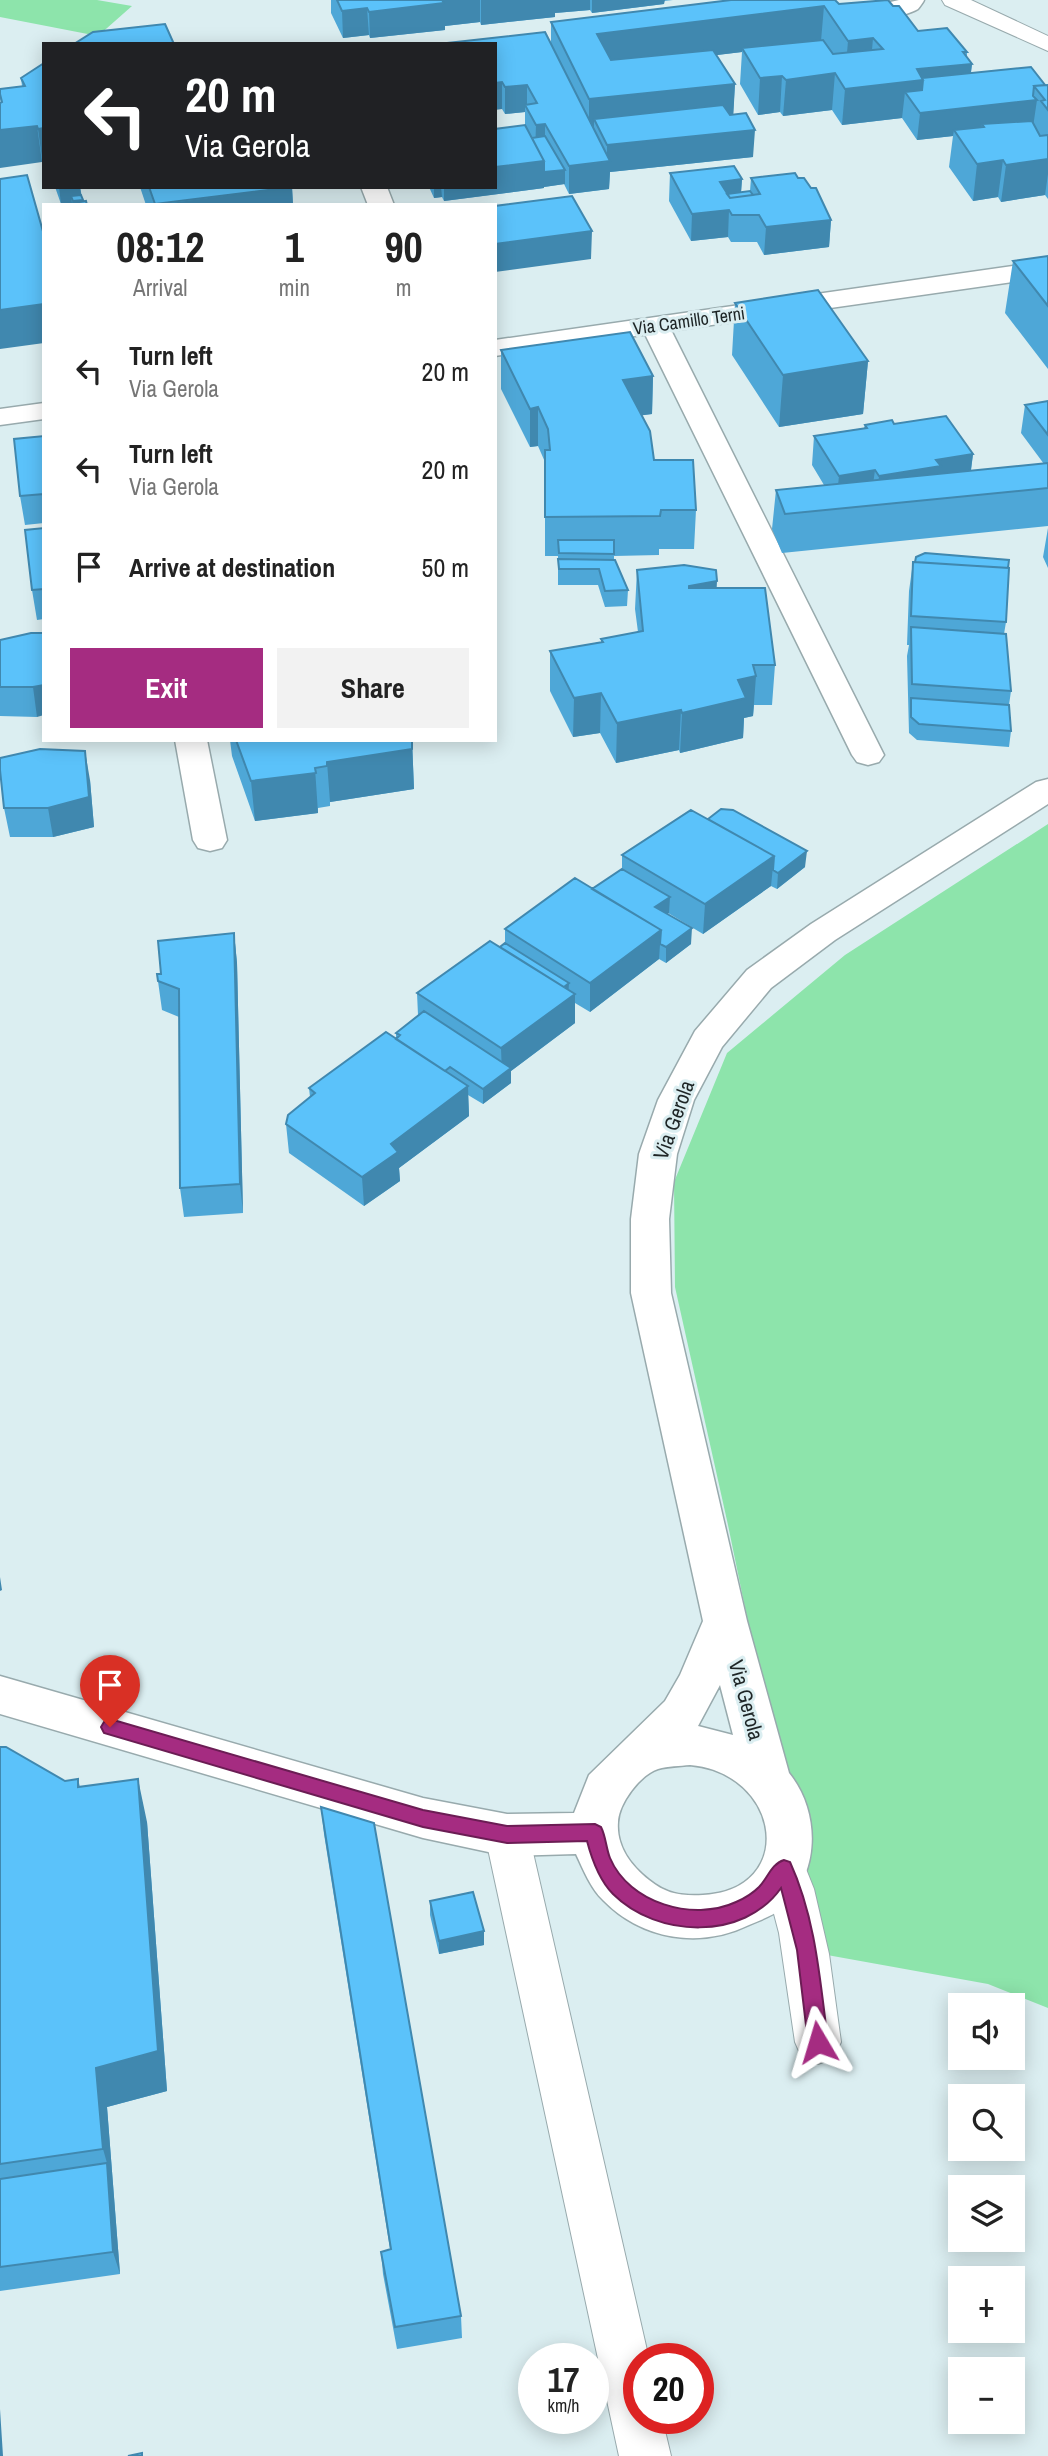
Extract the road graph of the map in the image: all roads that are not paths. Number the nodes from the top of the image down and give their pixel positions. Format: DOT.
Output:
graph roads {
  1 [pos="913,0"];
  2 [pos="953,0"];
  3 [pos="826,18"];
  4 [pos="1048,44"];
  5 [pos="1048,269"];
  6 [pos="655,326"];
  7 [pos="497,348"];
  8 [pos="42,411"];
  9 [pos="0,417"];
  10 [pos="191,742"];
  11 [pos="869,755"];
  12 [pos="1048,789"];
  13 [pos="210,840"];
  14 [pos="725,1621"];
  15 [pos="0,1695"];
  16 [pos="634,1759"];
  17 [pos="768,1780"];
  18 [pos="595,1833"];
  19 [pos="507,1835"];
  20 [pos="784,1868"];
  21 [pos="818,2042"];
  22 [pos="645,2456"];
  1 -- 3 [label="street"];
  2 -- 4 [label="lane"];
  5 -- 6 [label="street, Via Camillo Terni"];
  6 -- 7 [label="street, Via Camillo Terni"];
  6 -- 11 [label="street"];
  8 -- 9 [label="street"];
  10 -- 13 [label="street"];
  12 -- 14 [label="street, Via Gerola"];
  14 -- 16 [label="street, Via Gerola"];
  14 -- 17 [label="street, Via Gerola"];
  15 -- 19 [label="street"];
  16 -- 17 [label="street, Via Gerola"];
  16 -- 18 [label="street, Via Gerola"];
  17 -- 20 [label="street, Via Gerola"];
  18 -- 19 [label="street"];
  18 -- 20 [label="street, Via Gerola"];
  19 -- 22 [label="lane"];
  20 -- 21 [label="lane"];
}
